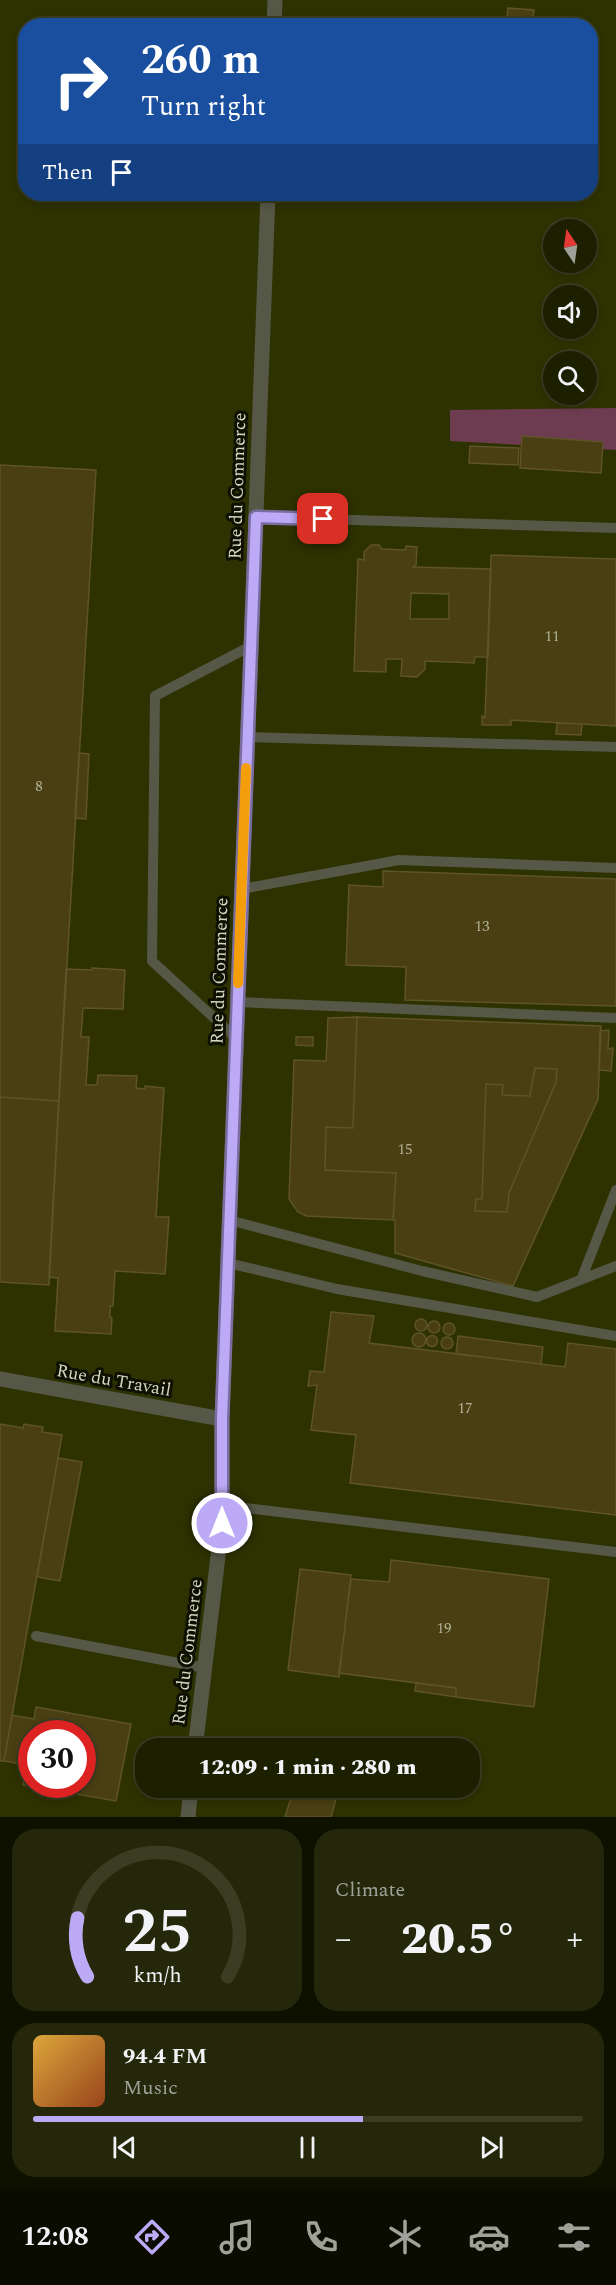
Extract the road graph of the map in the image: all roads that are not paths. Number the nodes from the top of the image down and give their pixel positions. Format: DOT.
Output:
graph roads {
  1 [pos="275,0"];
  2 [pos="274,18"];
  3 [pos="268,201"];
  4 [pos="256,517"];
  5 [pos="616,528"];
  6 [pos="251,646"];
  7 [pos="248,737"];
  8 [pos="616,747"];
  9 [pos="616,868"];
  10 [pos="242,889"];
  11 [pos="237,1002"];
  12 [pos="616,1018"];
  13 [pos="236,1038"];
  14 [pos="616,1190"];
  15 [pos="229,1220"];
  16 [pos="228,1263"];
  17 [pos="616,1266"];
  18 [pos="581,1280"];
  19 [pos="616,1336"];
  20 [pos="0,1379"];
  21 [pos="222,1419"];
  22 [pos="221,1505"];
  23 [pos="616,1552"];
  24 [pos="36,1636"];
  25 [pos="205,1668"];
  26 [pos="196,1738"];
  27 [pos="190,1798"];
  28 [pos="188,1817"];
  1 -- 2 [label="street"];
  3 -- 4 [label="street, Rue du Commerce"];
  4 -- 5 [label="lane"];
  4 -- 6 [label="street, Rue du Commerce"];
  6 -- 7 [label="street, Rue du Commerce"];
  6 -- 13 [label="lane"];
  7 -- 8 [label="lane"];
  7 -- 10 [label="street, Rue du Commerce"];
  9 -- 10 [label="lane"];
  10 -- 11 [label="street, Rue du Commerce"];
  11 -- 12 [label="lane"];
  11 -- 13 [label="street, Rue du Commerce"];
  13 -- 15 [label="street, Rue du Commerce"];
  14 -- 18 [label="lane"];
  15 -- 16 [label="street, Rue du Commerce"];
  15 -- 18 [label="lane"];
  16 -- 19 [label="lane"];
  16 -- 21 [label="street, Rue du Commerce"];
  17 -- 18 [label="lane"];
  20 -- 21 [label="street, Rue du Travail"];
  21 -- 22 [label="street, Rue du Commerce"];
  22 -- 23 [label="lane"];
  22 -- 25 [label="street, Rue du Commerce"];
  24 -- 25 [label="lane"];
  25 -- 26 [label="street, Rue du Commerce"];
  27 -- 28 [label="street"];
}
